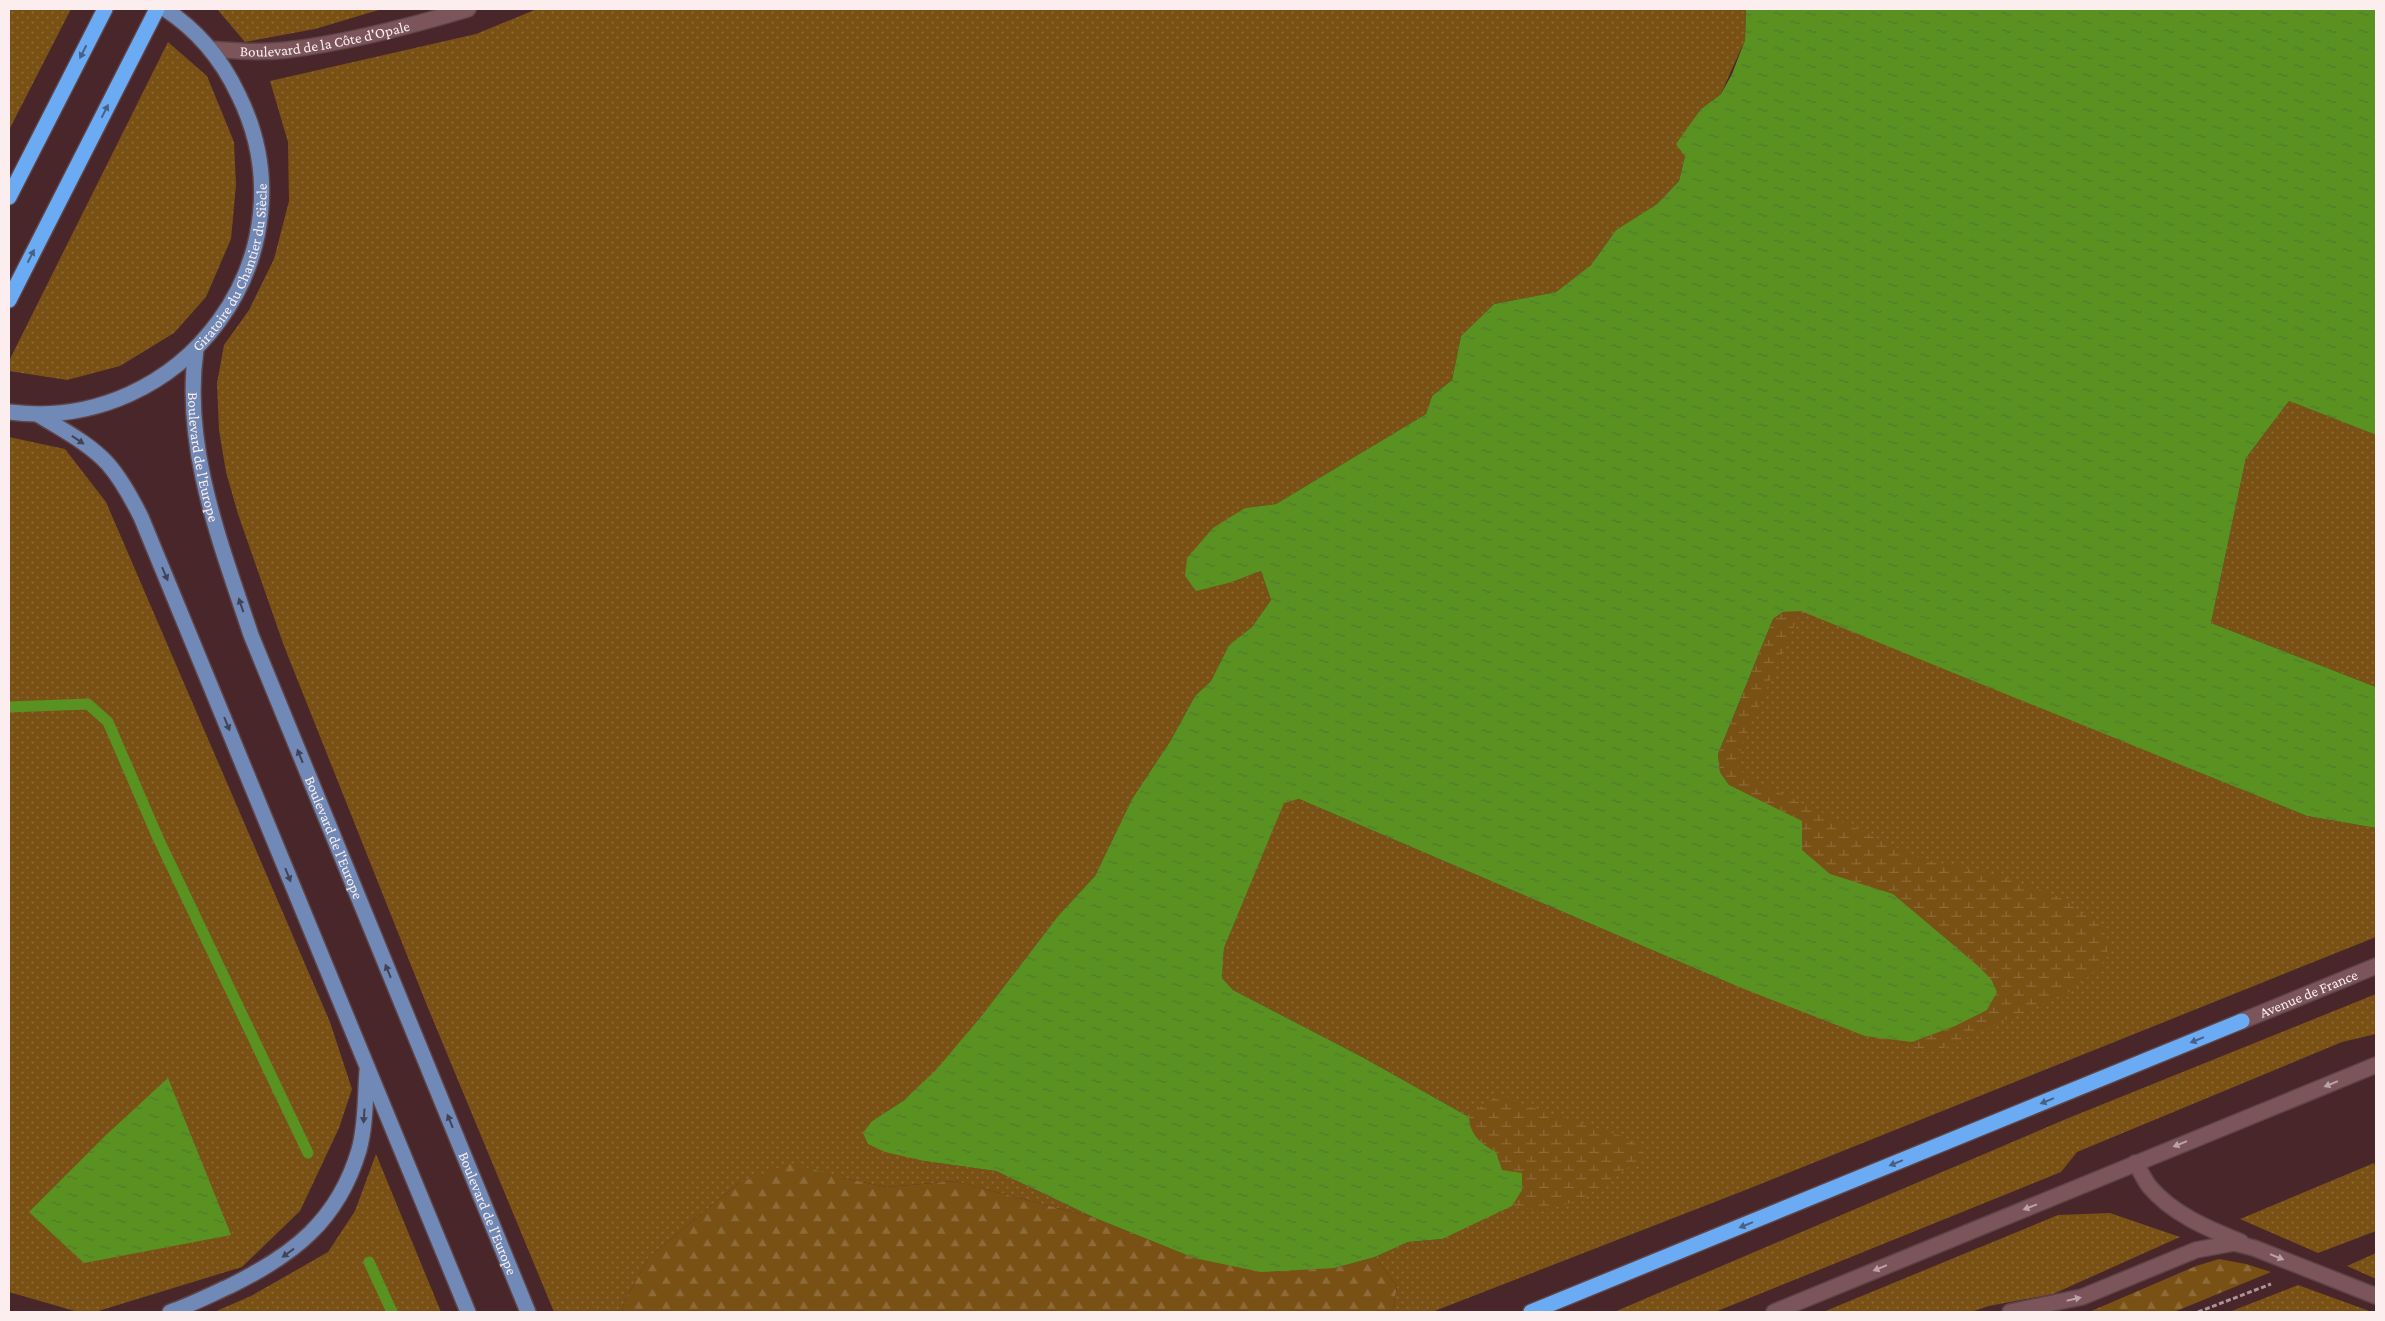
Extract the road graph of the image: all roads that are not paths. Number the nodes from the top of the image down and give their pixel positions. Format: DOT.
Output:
graph roads {
  1 [pos="105,9"];
  2 [pos="157,9"];
  3 [pos="165,9"];
  4 [pos="468,9"];
  5 [pos="208,47"];
  6 [pos="9,197"];
  7 [pos="9,300"];
  8 [pos="196,350"];
  9 [pos="23,413"];
  10 [pos="2376,966"];
  11 [pos="2242,1021"];
  12 [pos="2376,1065"];
  13 [pos="367,1067"];
  14 [pos="2135,1163"];
  15 [pos="2254,1248"];
  16 [pos="2376,1296"];
  17 [pos="170,1312"];
  18 [pos="468,1312"];
  19 [pos="528,1312"];
  20 [pos="1531,1312"];
  21 [pos="1774,1312"];
  22 [pos="2010,1312"];
  1 -- 6 [label="highway, one-way"];
  7 -- 2 [label="highway, one-way"];
  3 -- 5 [label="main road, Giratoire du Chantier du Siècle"];
  4 -- 5 [label="lane, Boulevard de la Côte d'Opale"];
  5 -- 8 [label="main road, Giratoire du Chantier du Siècle"];
  8 -- 9 [label="main road, Giratoire du Chantier du Siècle"];
  19 -- 8 [label="main road, Boulevard de l'Europe, one-way"];
  9 -- 13 [label="main road, one-way"];
  10 -- 11 [label="lane, Avenue de France"];
  11 -- 20 [label="highway, one-way"];
  12 -- 14 [label="lane, one-way"];
  13 -- 17 [label="main road, one-way"];
  13 -- 18 [label="main road"];
  14 -- 15 [label="lane"];
  14 -- 21 [label="lane, one-way"];
  15 -- 16 [label="lane, one-way"];
  22 -- 15 [label="lane, one-way"];
}
